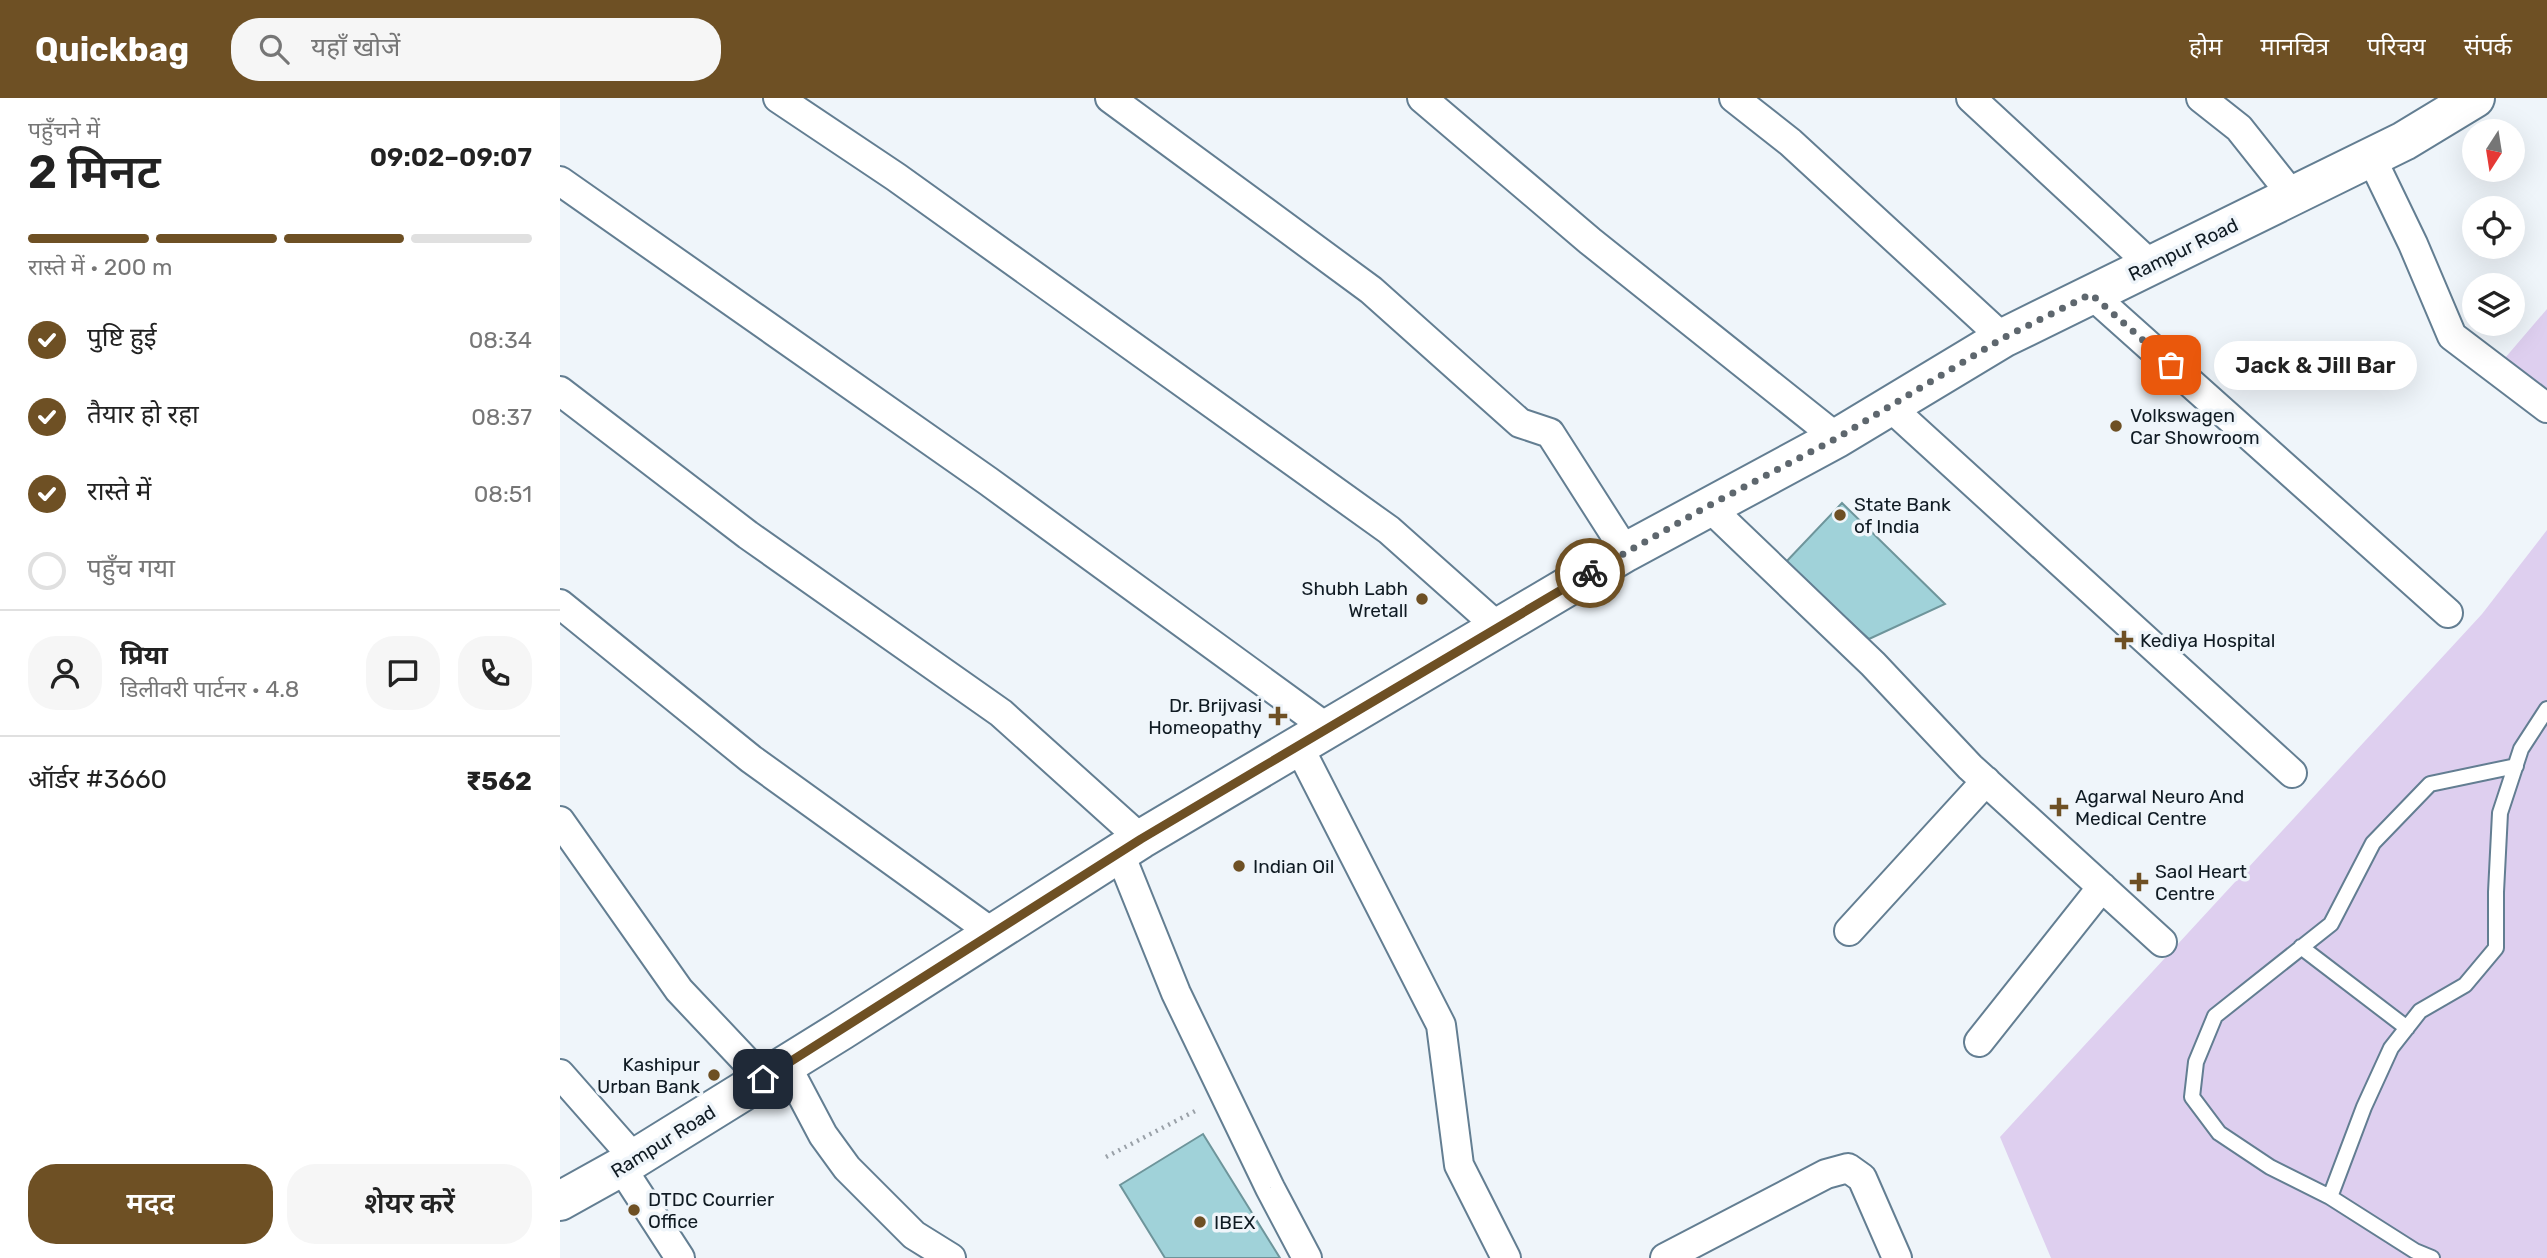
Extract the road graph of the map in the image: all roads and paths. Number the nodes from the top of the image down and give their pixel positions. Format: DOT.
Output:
graph roads {
  1 [pos="778,98"];
  2 [pos="1111,98"];
  3 [pos="1422,98"];
  4 [pos="1734,98"];
  5 [pos="1971,98"];
  6 [pos="2201,98"];
  7 [pos="2475,98"];
  8 [pos="2371,157"];
  9 [pos="560,181"];
  10 [pos="2293,196"];
  11 [pos="2151,265"];
  12 [pos="2091,294"];
  13 [pos="2003,338"];
  14 [pos="560,391"];
  15 [pos="1888,405"];
  16 [pos="2547,408"];
  17 [pos="1837,438"];
  18 [pos="1708,506"];
  19 [pos="1626,552"];
  20 [pos="560,604"];
  21 [pos="2448,613"];
  22 [pos="1498,627"];
  23 [pos="2547,709"];
  24 [pos="1313,738"];
  25 [pos="2516,766"];
  26 [pos="2292,773"];
  27 [pos="1986,781"];
  28 [pos="560,821"];
  29 [pos="1130,847"];
  30 [pos="2102,887"];
  31 [pos="1849,931"];
  32 [pos="994,934"];
  33 [pos="2162,942"];
  34 [pos="2301,947"];
  35 [pos="2407,1028"];
  36 [pos="1979,1042"];
  37 [pos="774,1072"];
  38 [pos="560,1074"];
  39 [pos="1224,1095"];
  40 [pos="1106,1157"];
  41 [pos="628,1162"];
  42 [pos="2330,1197"];
  43 [pos="560,1201"];
  44 [pos="680,1258"];
  45 [pos="951,1258"];
  46 [pos="1307,1258"];
  47 [pos="1506,1258"];
  48 [pos="1665,1258"];
  49 [pos="1897,1258"];
  50 [pos="2432,1258"];
  1 -- 22 [label="street"];
  2 -- 19 [label="street"];
  3 -- 17 [label="street"];
  4 -- 13 [label="street"];
  5 -- 11 [label="street"];
  6 -- 10 [label="street"];
  7 -- 8 [label="main road, Rampur Road"];
  8 -- 10 [label="main road, Rampur Road"];
  8 -- 16 [label="street"];
  9 -- 24 [label="street"];
  10 -- 11 [label="main road, Rampur Road"];
  11 -- 12 [label="main road, Rampur Road"];
  12 -- 13 [label="main road, Rampur Road"];
  12 -- 21 [label="street"];
  13 -- 15 [label="main road, Rampur Road"];
  14 -- 29 [label="street"];
  15 -- 17 [label="main road, Rampur Road"];
  15 -- 26 [label="street"];
  17 -- 18 [label="main road, Rampur Road"];
  18 -- 19 [label="main road, Rampur Road"];
  18 -- 27 [label="street"];
  19 -- 22 [label="main road, Rampur Road"];
  20 -- 32 [label="street"];
  22 -- 24 [label="main road, Rampur Road"];
  23 -- 25 [label="lane"];
  24 -- 29 [label="main road, Rampur Road"];
  24 -- 47 [label="street"];
  25 -- 34 [label="lane"];
  25 -- 35 [label="lane"];
  27 -- 30 [label="street"];
  27 -- 31 [label="street"];
  28 -- 37 [label="street"];
  29 -- 32 [label="main road, Rampur Road"];
  29 -- 39 [label="street"];
  30 -- 33 [label="street"];
  30 -- 36 [label="street"];
  32 -- 37 [label="main road, Rampur Road"];
  34 -- 35 [label="lane"];
  34 -- 42 [label="lane"];
  35 -- 42 [label="lane"];
  37 -- 41 [label="main road, Rampur Road"];
  37 -- 45 [label="street"];
  38 -- 41 [label="street"];
  39 -- 40 [label="path"];
  39 -- 46 [label="street"];
  41 -- 43 [label="main road, Rampur Road"];
  41 -- 44 [label="street"];
  42 -- 50 [label="lane"];
  48 -- 49 [label="street"];
}
